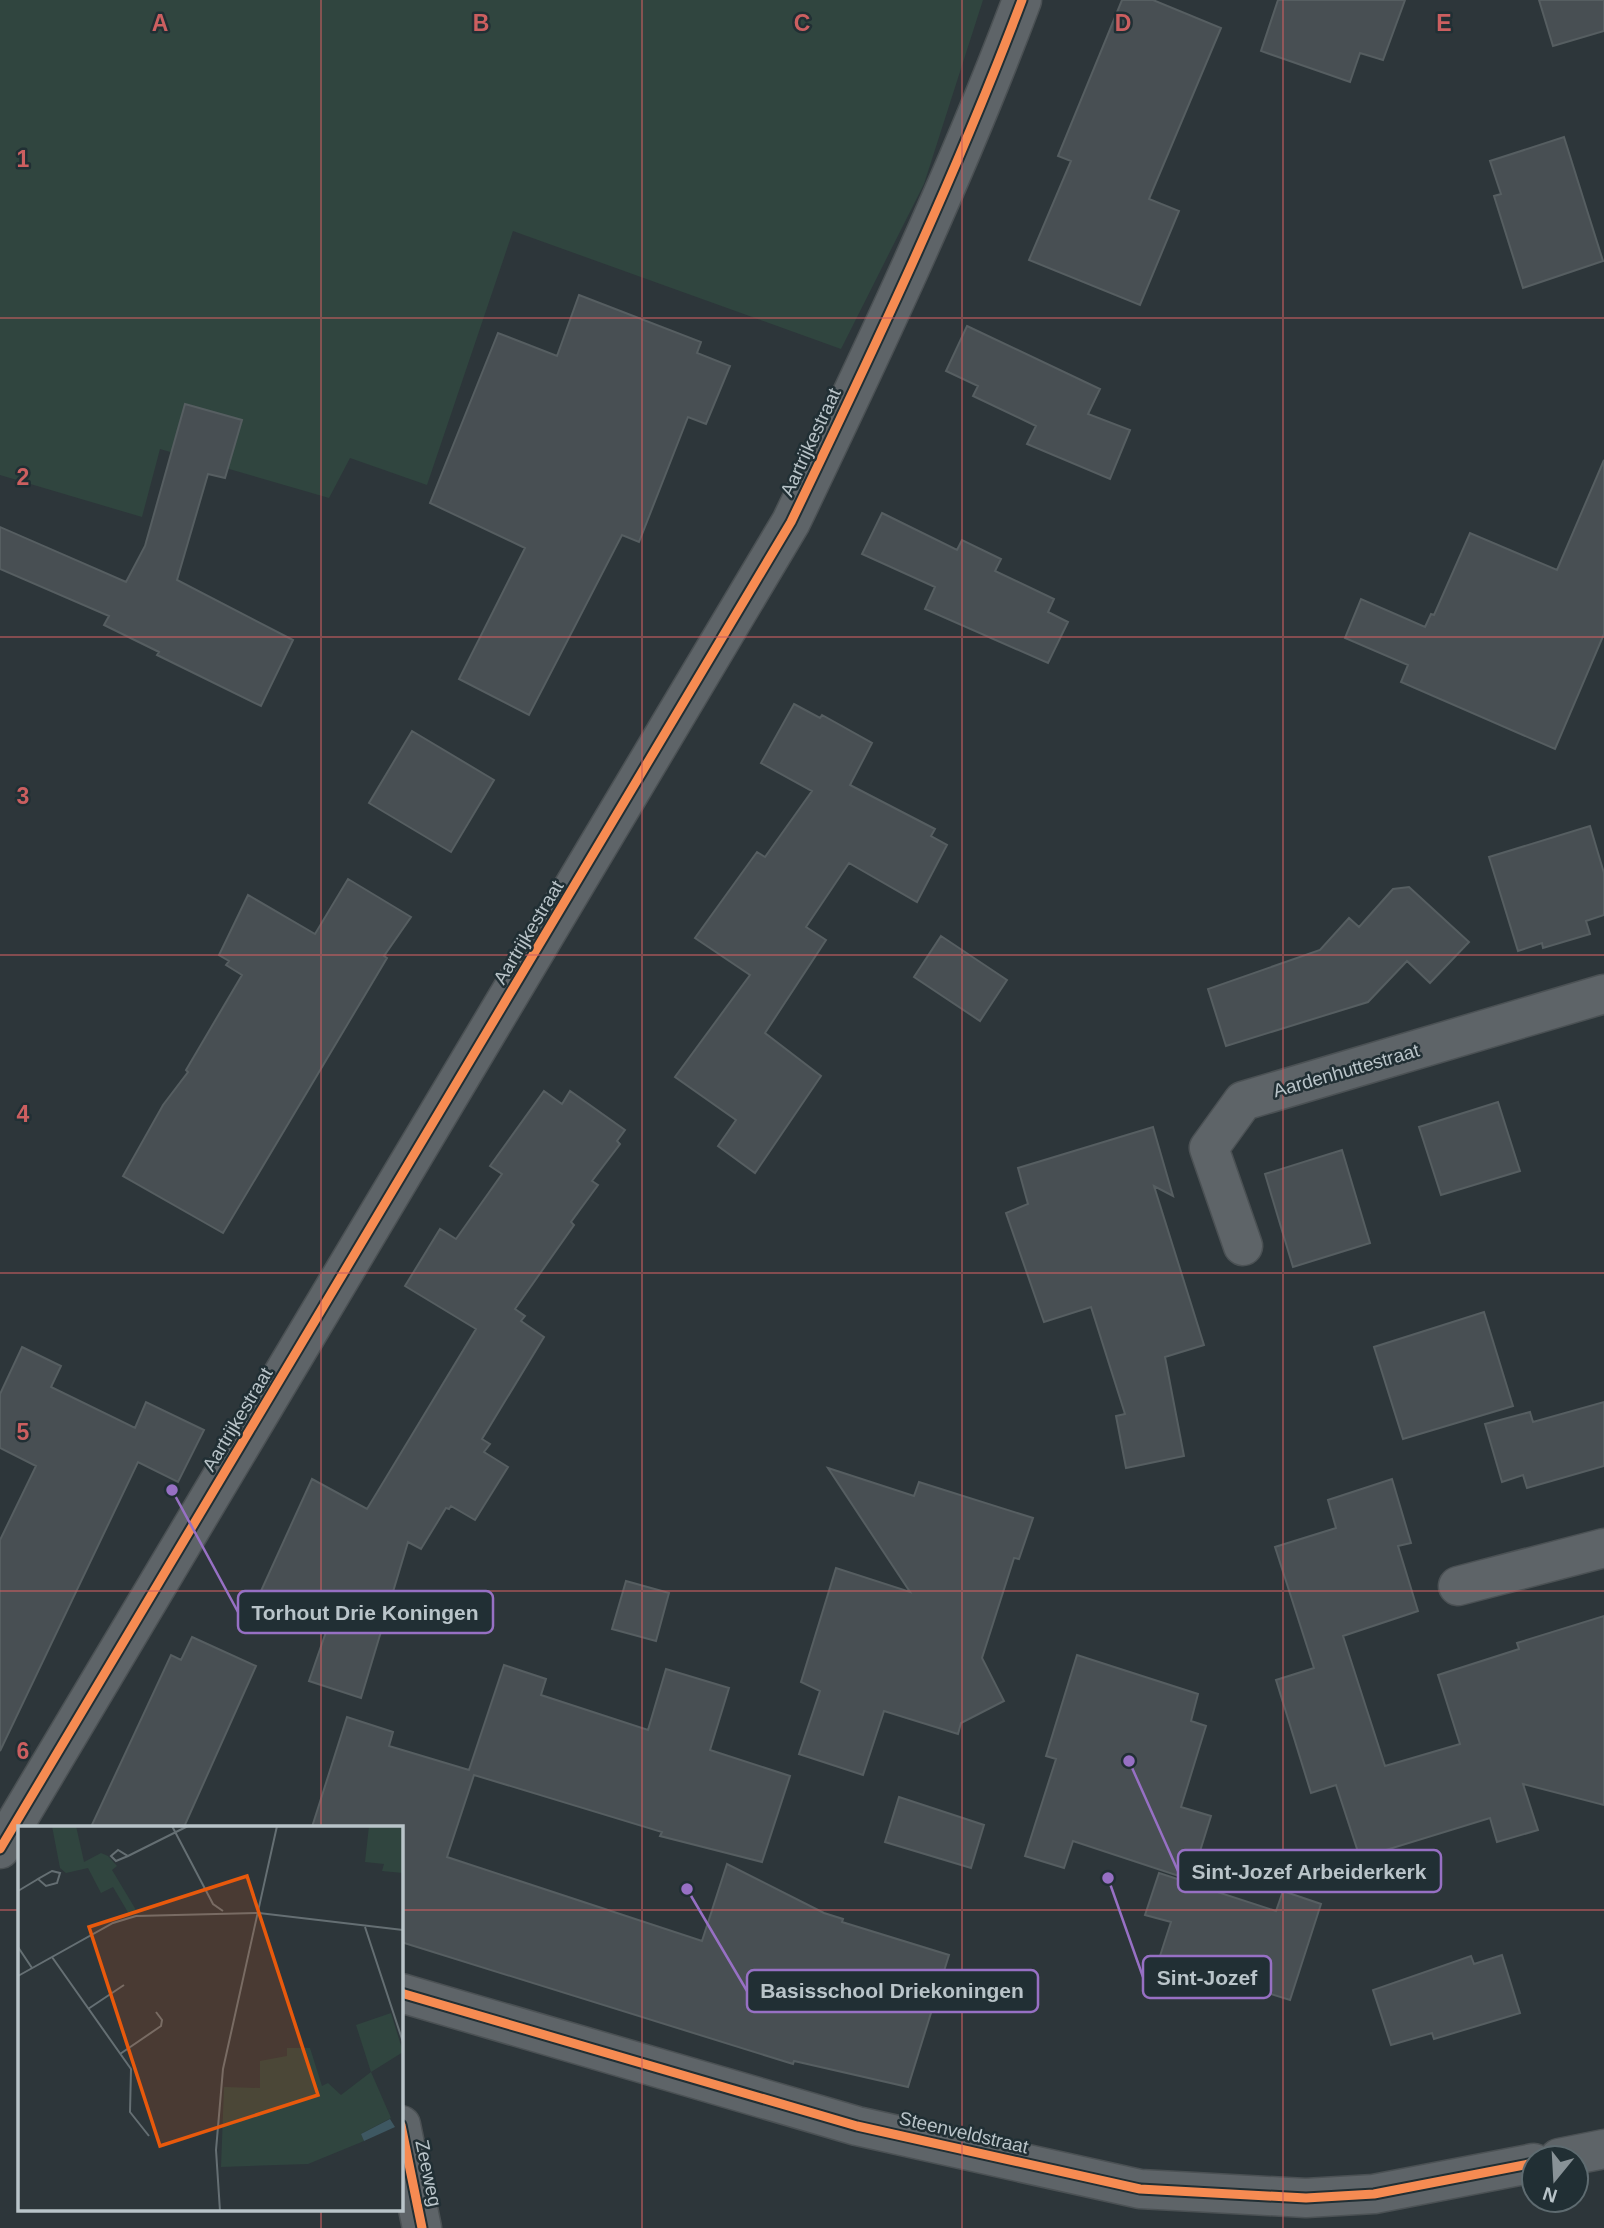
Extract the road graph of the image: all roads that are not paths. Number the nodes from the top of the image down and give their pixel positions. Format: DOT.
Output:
graph roads {
  1 [pos="1022,0"];
  2 [pos="1604,994"];
  3 [pos="1243,1246"];
  4 [pos="1604,1548"];
  5 [pos="1458,1586"];
  6 [pos="0,1849"];
  7 [pos="18,1856"];
  8 [pos="402,1993"];
  9 [pos="402,2130"];
  10 [pos="1520,2166"];
  11 [pos="422,2228"];
  1 -- 6 [label="street, Aartrijkestraat"];
  2 -- 3 [label="street, Aardenhuttestraat"];
  4 -- 5 [label="street"];
  6 -- 7 [label="street"];
  8 -- 10 [label="street, Steenveldstraat"];
  9 -- 11 [label="street, Zeeweg"];
}
